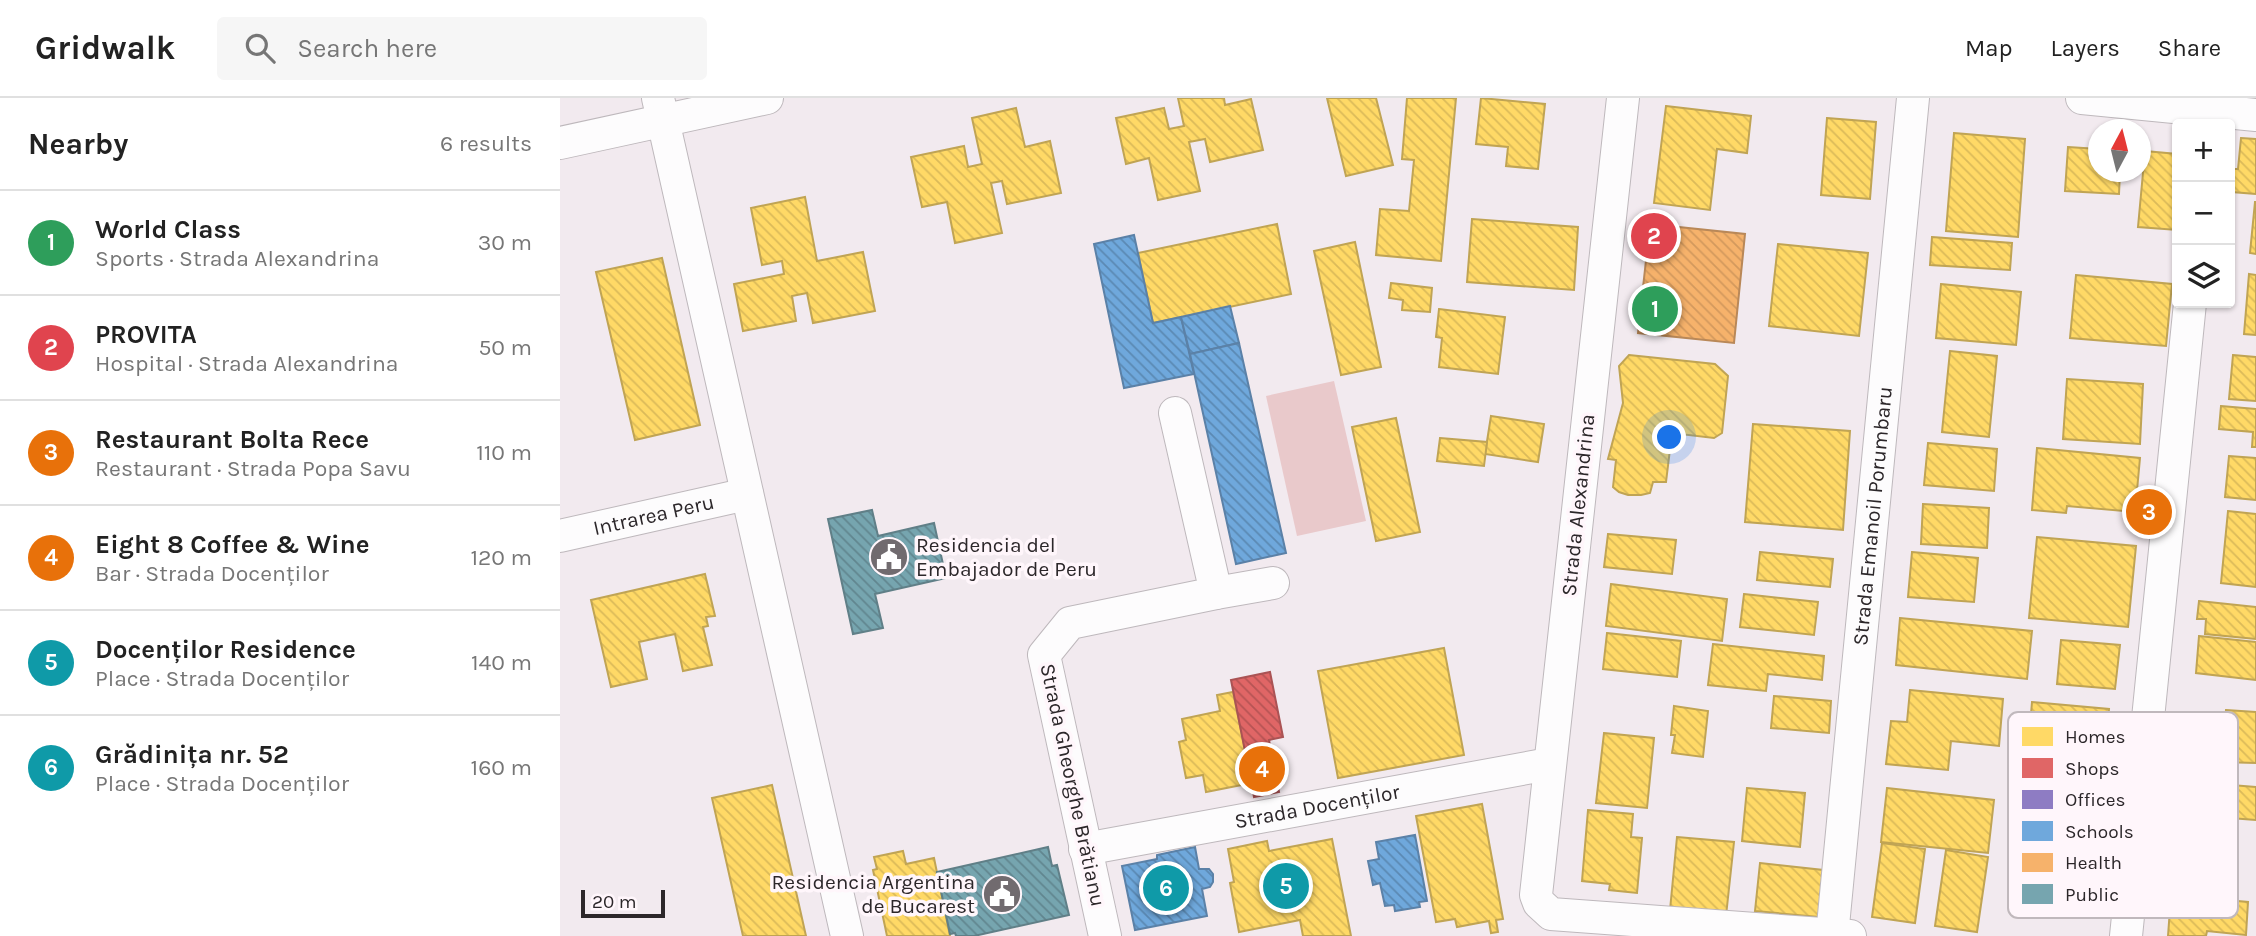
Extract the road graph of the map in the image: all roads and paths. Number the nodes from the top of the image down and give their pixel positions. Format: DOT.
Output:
graph roads {
  1 [pos="767,98"];
  2 [pos="1623,98"];
  3 [pos="1913,98"];
  4 [pos="2082,98"];
  5 [pos="661,109"];
  6 [pos="2208,111"];
  7 [pos="2256,115"];
  8 [pos="560,143"];
  9 [pos="2189,308"];
  10 [pos="1175,412"];
  11 [pos="747,494"];
  12 [pos="560,536"];
  13 [pos="1273,583"];
  14 [pos="1216,593"];
  15 [pos="2149,712"];
  16 [pos="1549,764"];
  17 [pos="1085,849"];
  18 [pos="2128,918"];
  19 [pos="847,936"];
  20 [pos="1105,936"];
  21 [pos="1838,936"];
  22 [pos="2126,936"];
  1 -- 5 [label="street"];
  2 -- 16 [label="street, Strada Alexandrina"];
  3 -- 21 [label="street, Strada Emanoil Porumbaru"];
  4 -- 6 [label="street"];
  5 -- 8 [label="street"];
  5 -- 11 [label="street"];
  6 -- 7 [label="street"];
  9 -- 15 [label="street"];
  10 -- 14 [label="street"];
  11 -- 12 [label="street, Intrarea Peru"];
  11 -- 19 [label="street"];
  13 -- 14 [label="street, Strada Gheorghe Brătianu"];
  14 -- 17 [label="street, Strada Gheorghe Brătianu"];
  16 -- 17 [label="street, Strada Docenților"];
  16 -- 21 [label="street, Strada Alexandrina"];
  17 -- 20 [label="street, Strada Gheorghe Brătianu"];
  18 -- 22 [label="street"];
}
